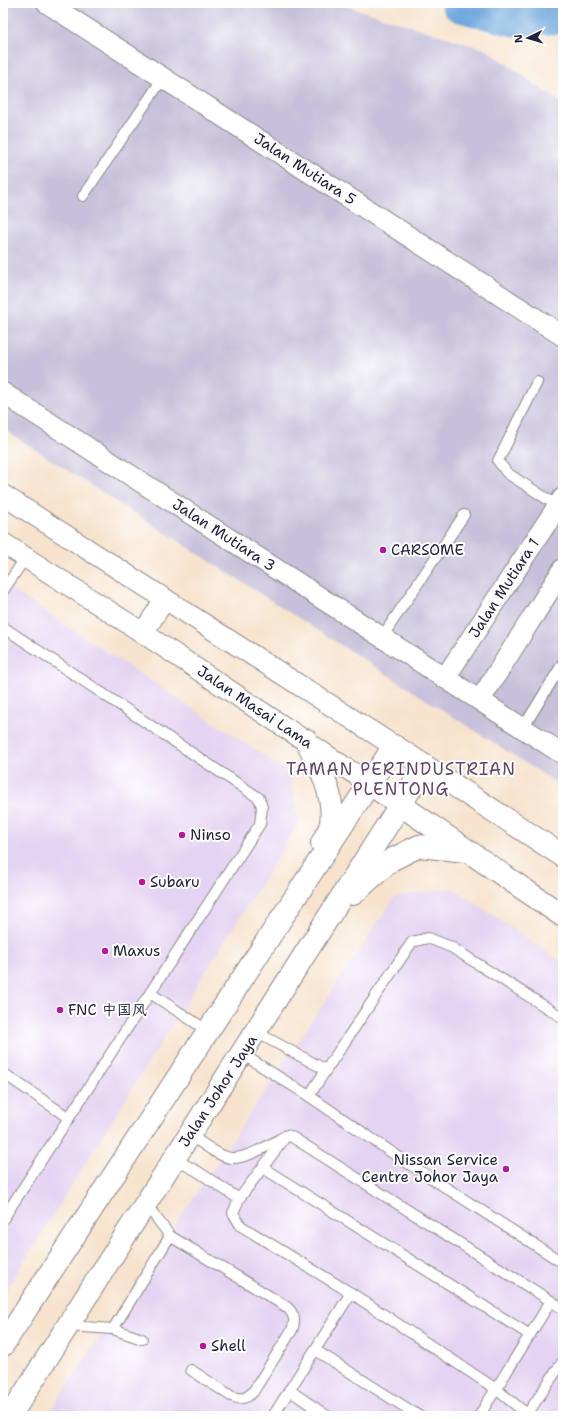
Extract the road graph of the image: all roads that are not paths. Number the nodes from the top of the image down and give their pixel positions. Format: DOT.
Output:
graph roads {
  1 [pos="47,3"];
  2 [pos="163,78"];
  3 [pos="83,196"];
  4 [pos="563,336"];
  5 [pos="537,382"];
  6 [pos="3,393"];
  7 [pos="3,495"];
  8 [pos="561,502"];
  9 [pos="464,515"];
  10 [pos="3,543"];
  11 [pos="26,557"];
  12 [pos="563,569"];
  13 [pos="3,591"];
  14 [pos="165,599"];
  15 [pos="3,626"];
  16 [pos="143,633"];
  17 [pos="382,637"];
  18 [pos="563,663"];
  19 [pos="445,678"];
  20 [pos="480,700"];
  21 [pos="523,728"];
  22 [pos="306,740"];
  23 [pos="394,746"];
  24 [pos="563,754"];
  25 [pos="426,766"];
  26 [pos="370,784"];
  27 [pos="401,805"];
  28 [pos="469,852"];
  29 [pos="563,856"];
  30 [pos="301,889"];
  31 [pos="331,914"];
  32 [pos="563,916"];
  33 [pos="150,993"];
  34 [pos="563,1018"];
  35 [pos="208,1031"];
  36 [pos="256,1032"];
  37 [pos="242,1054"];
  38 [pos="326,1070"];
  39 [pos="3,1073"];
  40 [pos="309,1096"];
  41 [pos="69,1118"];
  42 [pos="190,1135"];
  43 [pos="286,1136"];
  44 [pos="174,1159"];
  45 [pos="263,1168"];
  46 [pos="239,1199"];
  47 [pos="146,1204"];
  48 [pos="3,1219"];
  49 [pos="170,1236"];
  50 [pos="563,1263"];
  51 [pos="351,1293"];
  52 [pos="552,1301"];
  53 [pos="563,1309"];
  54 [pos="68,1326"];
  55 [pos="113,1329"];
  56 [pos="530,1335"];
  57 [pos="142,1339"];
  58 [pos="3,1345"];
  59 [pos="315,1350"];
  60 [pos="563,1361"];
  61 [pos="191,1370"];
  62 [pos="496,1389"];
  63 [pos="289,1390"];
  64 [pos="526,1415"];
  65 [pos="10,1416"];
  66 [pos="272,1416"];
  67 [pos="327,1416"];
  68 [pos="419,1416"];
  69 [pos="479,1416"];
  1 -- 2 [label="street, Jalan Mutiara 5"];
  2 -- 3 [label="lane"];
  2 -- 4 [label="street, Jalan Mutiara 5"];
  5 -- 8 [label="lane"];
  6 -- 17 [label="street, Jalan Mutiara 3"];
  7 -- 14 [label="street"];
  8 -- 19 [label="street, Jalan Mutiara 1"];
  9 -- 17 [label="lane"];
  10 -- 11 [label="street, Jalan Masai Lama"];
  11 -- 13 [label="lane"];
  11 -- 16 [label="street, Jalan Masai Lama"];
  12 -- 20 [label="street"];
  14 -- 16 [label="street"];
  14 -- 23 [label="street"];
  15 -- 33 [label="lane"];
  16 -- 22 [label="street, Jalan Masai Lama"];
  17 -- 19 [label="street, Jalan Mutiara 3"];
  18 -- 21 [label="lane"];
  19 -- 20 [label="street, Jalan Mutiara 3"];
  20 -- 21 [label="street, Jalan Mutiara 3"];
  21 -- 24 [label="street, Jalan Mutiara 3"];
  22 -- 26 [label="street, Jalan Masai Lama"];
  22 -- 30 [label="main road"];
  23 -- 25 [label="main road"];
  23 -- 26 [label="main road"];
  25 -- 27 [label="main road, Jalan Johor Jaya"];
  25 -- 29 [label="main road"];
  26 -- 27 [label="main road, Jalan Masai Lama"];
  26 -- 30 [label="main road"];
  27 -- 28 [label="main road, Jalan Masai Lama"];
  27 -- 31 [label="main road, Jalan Johor Jaya"];
  28 -- 31 [label="main road"];
  28 -- 32 [label="main road, Jalan Masai Lama"];
  30 -- 35 [label="main road"];
  31 -- 36 [label="main road, Jalan Johor Jaya"];
  33 -- 35 [label="lane"];
  33 -- 41 [label="lane"];
  34 -- 38 [label="lane"];
  35 -- 58 [label="main road"];
  36 -- 37 [label="main road, Jalan Johor Jaya"];
  36 -- 38 [label="lane"];
  37 -- 40 [label="lane"];
  37 -- 42 [label="main road, Jalan Johor Jaya"];
  38 -- 40 [label="lane"];
  39 -- 41 [label="lane"];
  40 -- 50 [label="lane"];
  41 -- 48 [label="lane"];
  42 -- 43 [label="lane"];
  42 -- 44 [label="main road, Jalan Johor Jaya"];
  43 -- 45 [label="lane"];
  43 -- 52 [label="lane"];
  44 -- 46 [label="lane"];
  44 -- 47 [label="main road, Jalan Johor Jaya"];
  45 -- 46 [label="lane"];
  45 -- 56 [label="lane"];
  46 -- 51 [label="lane"];
  47 -- 49 [label="lane"];
  47 -- 54 [label="main road, Jalan Johor Jaya"];
  49 -- 55 [label="lane"];
  49 -- 61 [label="lane"];
  51 -- 59 [label="lane"];
  51 -- 62 [label="lane"];
  52 -- 53 [label="lane"];
  52 -- 56 [label="lane"];
  54 -- 55 [label="lane"];
  54 -- 65 [label="main road, Jalan Johor Jaya"];
  55 -- 57 [label="lane"];
  56 -- 62 [label="lane"];
  59 -- 63 [label="lane"];
  59 -- 68 [label="lane"];
  60 -- 64 [label="lane"];
  62 -- 64 [label="lane"];
  62 -- 69 [label="lane"];
  63 -- 66 [label="lane"];
  63 -- 67 [label="lane"];
}
